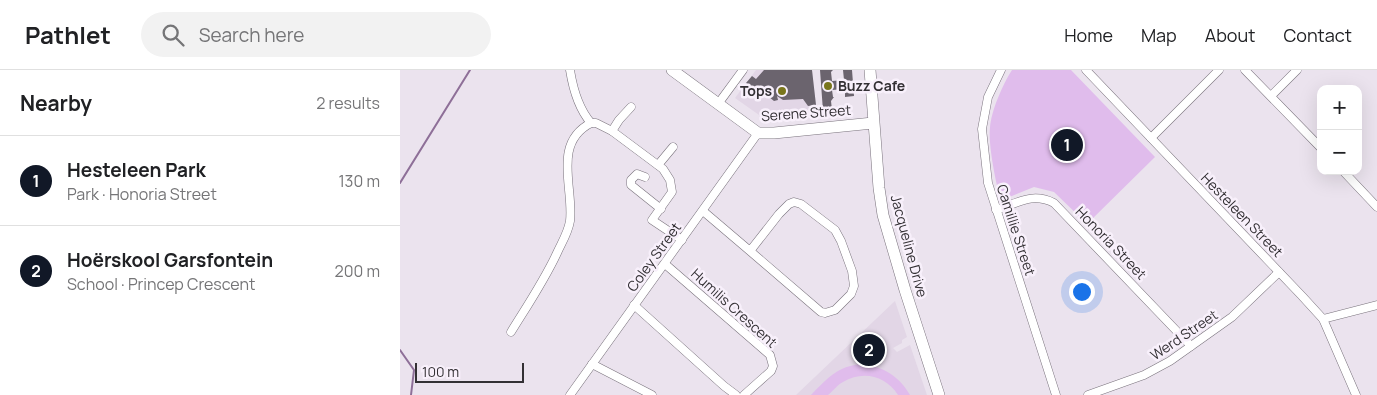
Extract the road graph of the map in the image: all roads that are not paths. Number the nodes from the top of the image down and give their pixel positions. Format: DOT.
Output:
graph roads {
  1 [pos="570,70"];
  2 [pos="672,70"];
  3 [pos="743,70"];
  4 [pos="870,70"];
  5 [pos="1001,70"];
  6 [pos="1086,70"];
  7 [pos="1219,70"];
  8 [pos="1245,70"];
  9 [pos="1297,70"];
  10 [pos="1271,96"];
  11 [pos="718,104"];
  12 [pos="631,107"];
  13 [pos="591,123"];
  14 [pos="873,123"];
  15 [pos="612,131"];
  16 [pos="758,133"];
  17 [pos="1151,138"];
  18 [pos="1317,144"];
  19 [pos="673,147"];
  20 [pos="658,165"];
  21 [pos="1347,175"];
  22 [pos="645,177"];
  23 [pos="1377,207"];
  24 [pos="661,209"];
  25 [pos="996,210"];
  26 [pos="703,212"];
  27 [pos="682,240"];
  28 [pos="750,251"];
  29 [pos="665,264"];
  30 [pos="1279,272"];
  31 [pos="1377,304"];
  32 [pos="634,305"];
  33 [pos="1323,319"];
  34 [pos="511,332"];
  35 [pos="1191,346"];
  36 [pos="592,364"];
  37 [pos="570,395"];
  38 [pos="652,395"];
  39 [pos="736,395"];
  40 [pos="744,395"];
  41 [pos="939,395"];
  42 [pos="1056,395"];
  43 [pos="1088,395"];
  44 [pos="1356,395"];
  1 -- 13 [label="street"];
  2 -- 11 [label="street, Serene Street"];
  3 -- 11 [label="street"];
  4 -- 14 [label="street, Jacqueline Drive"];
  5 -- 25 [label="street, Camillie Street"];
  6 -- 17 [label="street, Hesteleen Street"];
  7 -- 17 [label="street"];
  8 -- 10 [label="street"];
  9 -- 10 [label="street"];
  10 -- 18 [label="street"];
  11 -- 16 [label="street, Serene Street"];
  12 -- 15 [label="street"];
  13 -- 15 [label="street"];
  13 -- 34 [label="street"];
  14 -- 16 [label="street, Serene Street"];
  14 -- 41 [label="street, Jacqueline Drive"];
  15 -- 20 [label="street"];
  16 -- 26 [label="street, Coley Street"];
  17 -- 30 [label="street, Hesteleen Street"];
  19 -- 20 [label="street"];
  20 -- 24 [label="street"];
  21 -- 23 [label="street"];
  22 -- 24 [label="street"];
  24 -- 27 [label="street"];
  25 -- 35 [label="street, Honoria Street"];
  25 -- 42 [label="street, Camillie Street"];
  26 -- 27 [label="street, Coley Street"];
  26 -- 28 [label="street"];
  27 -- 29 [label="street, Coley Street"];
  28 -- 28 [label="street"];
  29 -- 32 [label="street, Coley Street"];
  29 -- 40 [label="street, Humilis Crescent"];
  30 -- 33 [label="street, Hesteleen Street"];
  30 -- 35 [label="street, Werd Street"];
  31 -- 33 [label="street"];
  32 -- 36 [label="street, Coley Street"];
  32 -- 39 [label="street"];
  33 -- 44 [label="street, Hesteleen Street"];
  35 -- 43 [label="street, Werd Street"];
  36 -- 37 [label="street, Coley Street"];
  36 -- 38 [label="street"];
}
